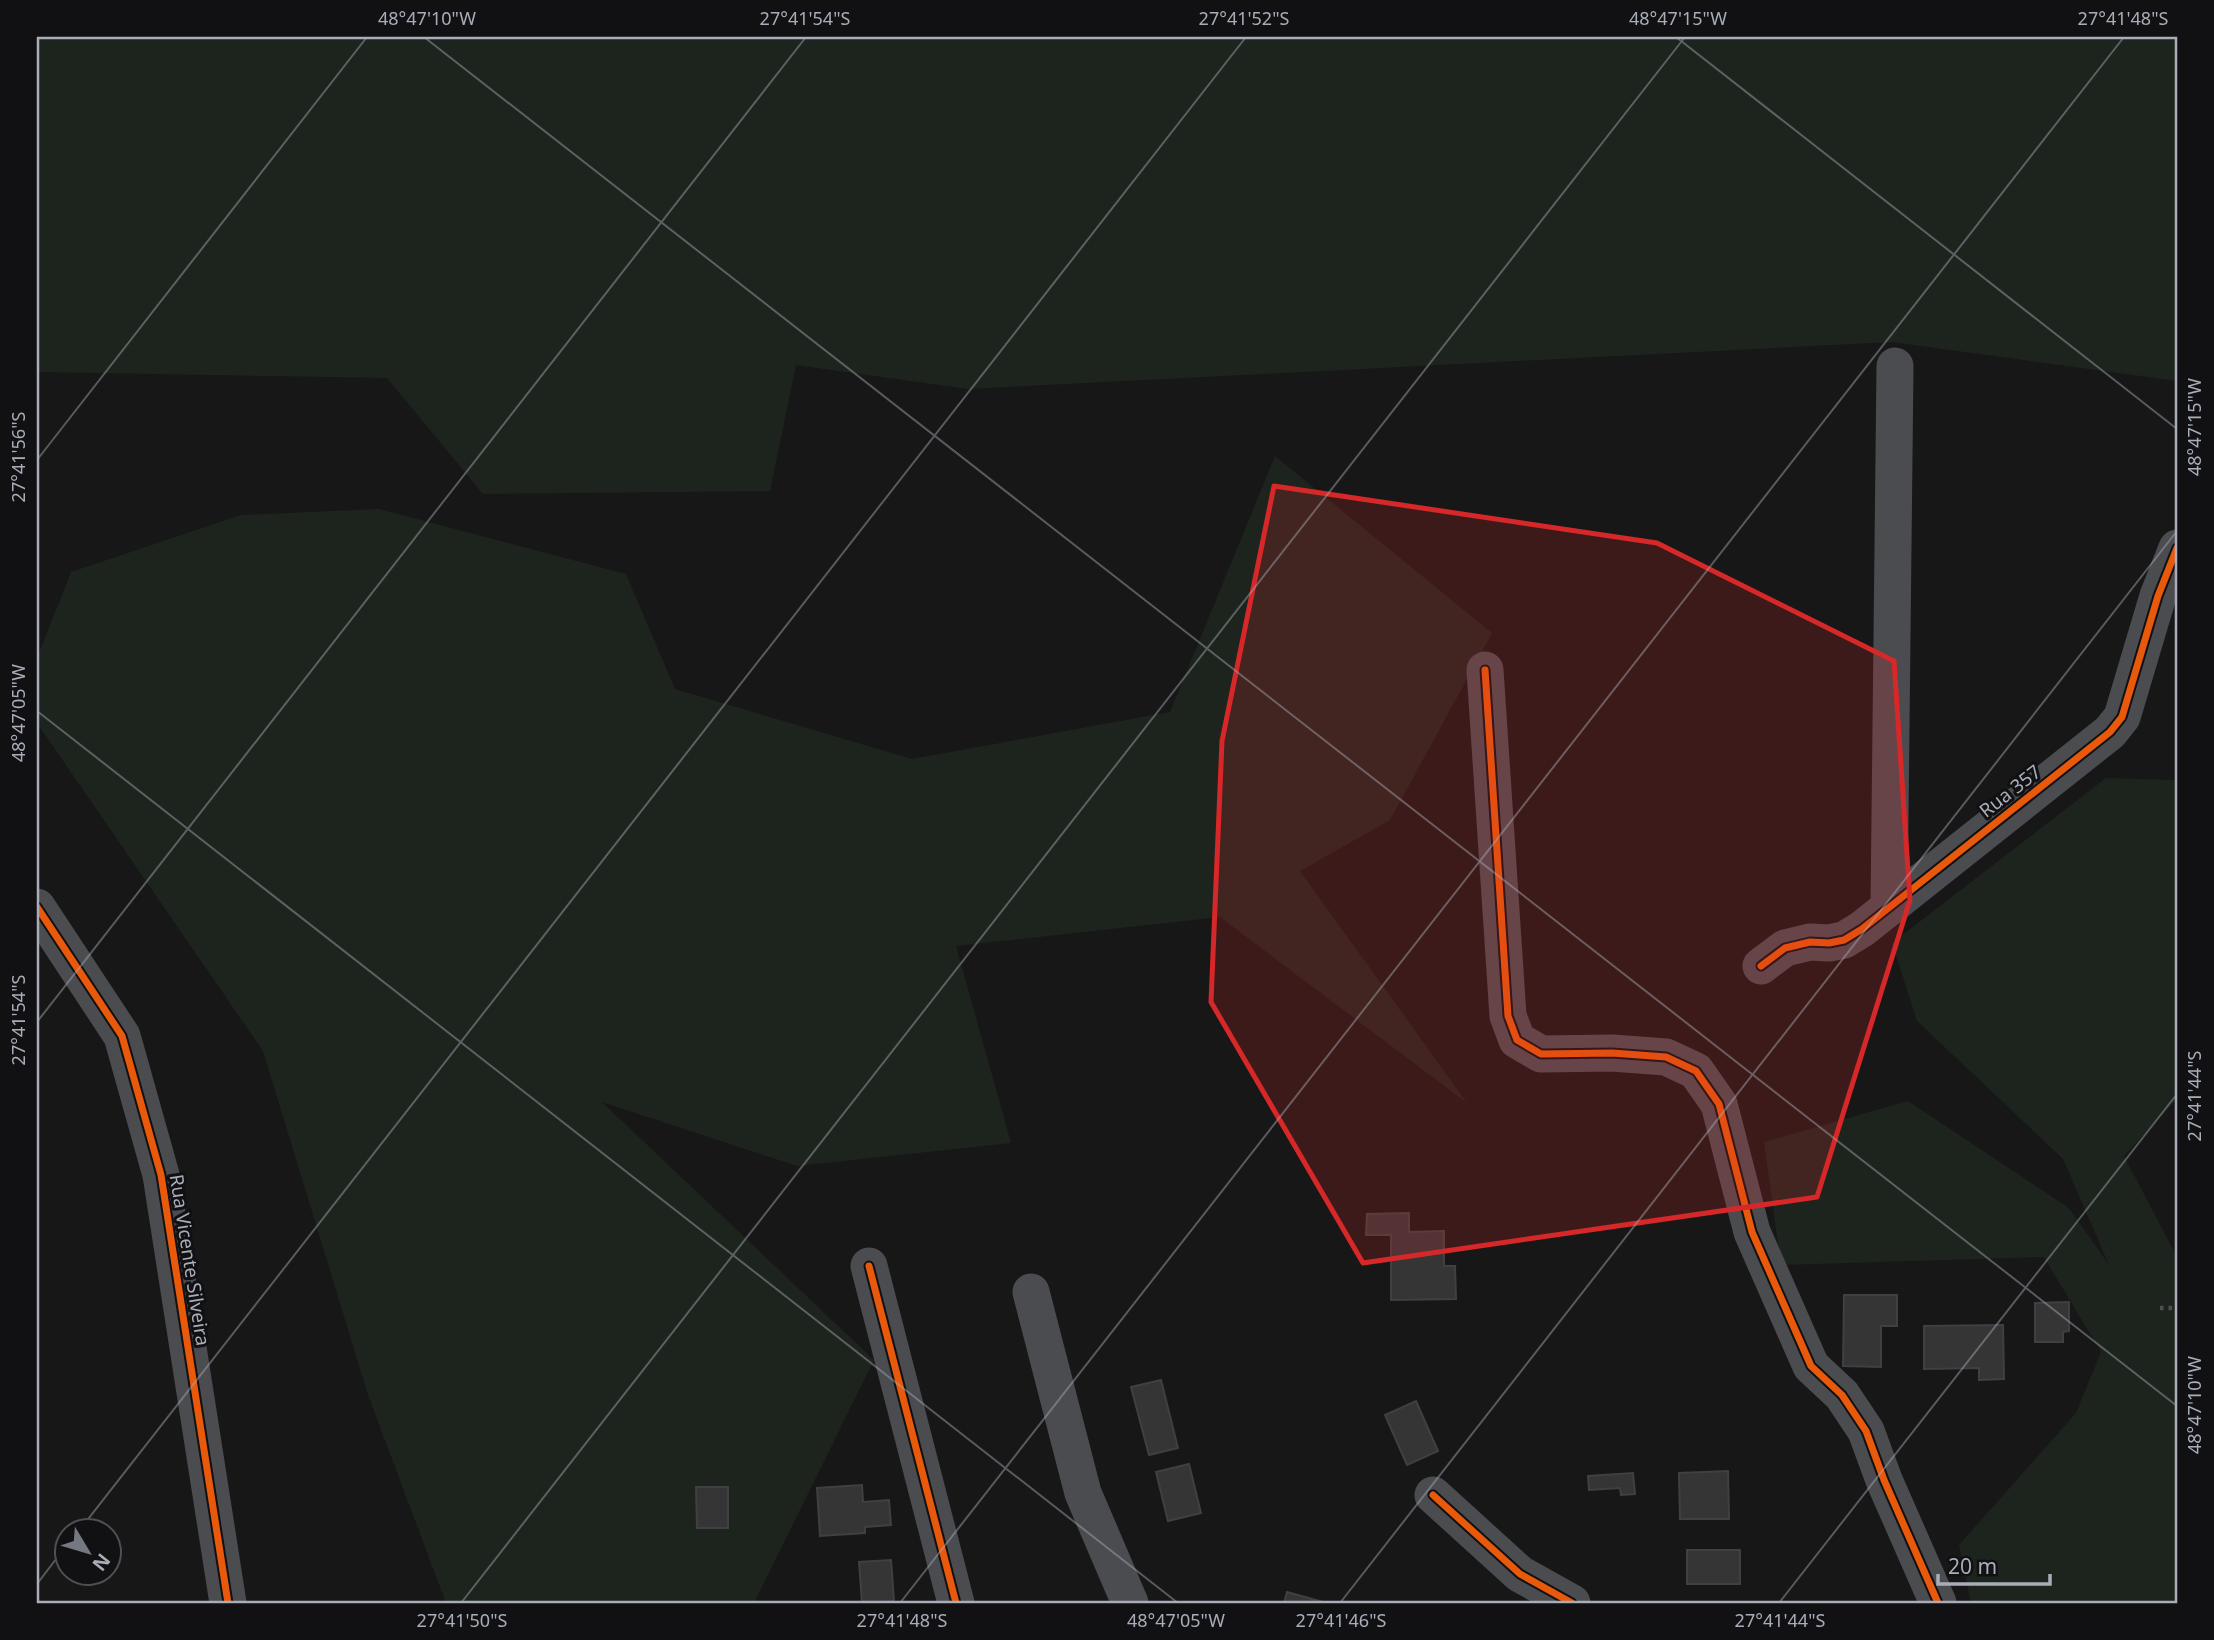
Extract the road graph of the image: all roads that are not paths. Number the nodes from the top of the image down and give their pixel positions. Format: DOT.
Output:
graph roads {
  1 [pos="1895,366"];
  2 [pos="2177,548"];
  3 [pos="1485,670"];
  4 [pos="37,907"];
  5 [pos="1889,907"];
  6 [pos="1761,966"];
  7 [pos="869,1266"];
  8 [pos="1031,1292"];
  9 [pos="1433,1494"];
  10 [pos="228,1603"];
  11 [pos="956,1603"];
  12 [pos="1130,1603"];
  13 [pos="1572,1603"];
  14 [pos="1938,1603"];
  1 -- 5 [label="street"];
  2 -- 5 [label="street, Rua 357"];
  3 -- 14 [label="street"];
  4 -- 10 [label="street, Rua Vicente Silveira"];
  5 -- 6 [label="street, Rua 357"];
  7 -- 11 [label="street"];
  8 -- 12 [label="street"];
  9 -- 13 [label="street"];
}
